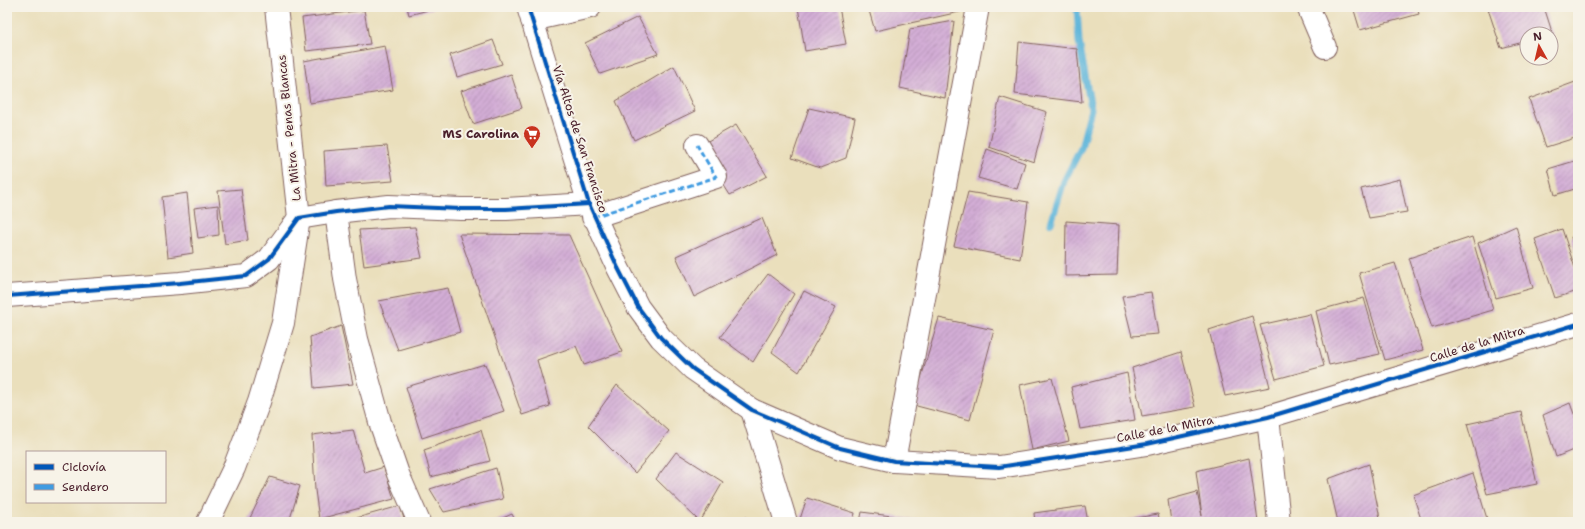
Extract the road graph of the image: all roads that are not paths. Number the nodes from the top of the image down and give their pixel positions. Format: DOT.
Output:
graph roads {
  1 [pos="276,7"];
  2 [pos="590,7"];
  3 [pos="978,7"];
  4 [pos="1308,7"];
  5 [pos="530,13"];
  6 [pos="1325,47"];
  7 [pos="697,145"];
  8 [pos="591,210"];
  9 [pos="336,212"];
  10 [pos="299,218"];
  11 [pos="7,296"];
  12 [pos="1578,324"];
  13 [pos="752,410"];
  14 [pos="1268,417"];
  15 [pos="894,461"];
  16 [pos="208,522"];
  17 [pos="419,522"];
  18 [pos="786,522"];
  19 [pos="1279,522"];
  1 -- 10 [label="street, La Mitra - Penas Blancas"];
  2 -- 5 [label="street"];
  3 -- 15 [label="street"];
  4 -- 6 [label="street"];
  5 -- 8 [label="street, Vía Altos de San Francisco"];
  7 -- 8 [label="street"];
  8 -- 9 [label="street"];
  8 -- 13 [label="street, Vía Altos de San Francisco"];
  9 -- 10 [label="street"];
  9 -- 17 [label="street"];
  10 -- 11 [label="street"];
  10 -- 16 [label="street, La Mitra - Penas Blancas"];
  12 -- 14 [label="street, Calle de la Mitra"];
  13 -- 15 [label="street, Calle de la Mitra"];
  13 -- 18 [label="street"];
  14 -- 15 [label="street, Calle de la Mitra"];
  14 -- 19 [label="street"];
}
